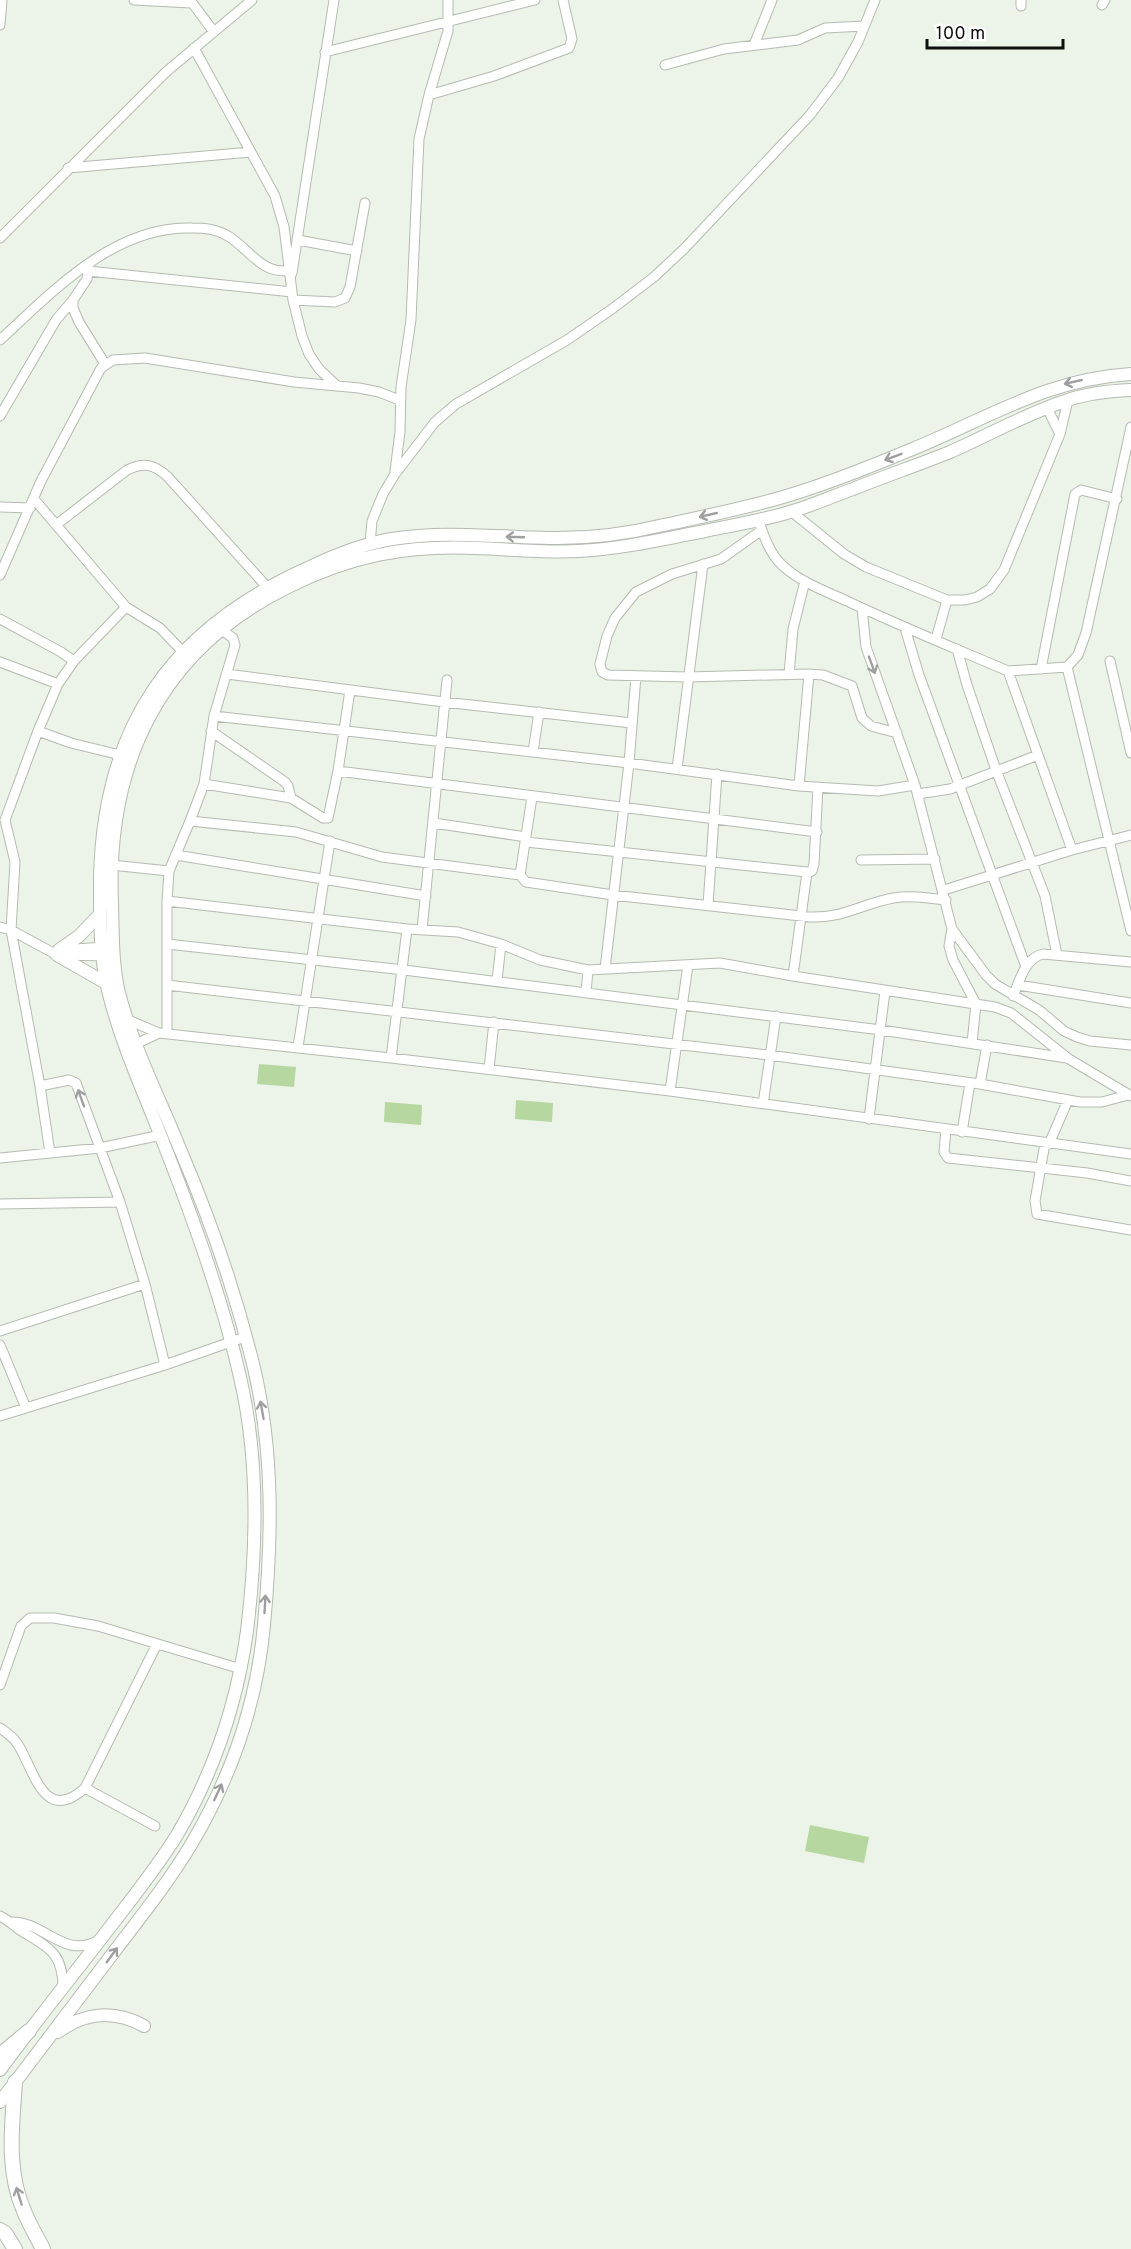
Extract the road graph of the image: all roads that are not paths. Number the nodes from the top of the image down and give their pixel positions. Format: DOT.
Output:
graph roads {
  1 [pos="2,0"];
  2 [pos="134,0"];
  3 [pos="252,0"];
  4 [pos="334,0"];
  5 [pos="448,0"];
  6 [pos="535,0"];
  7 [pos="563,0"];
  8 [pos="771,0"];
  9 [pos="875,0"];
  10 [pos="191,2"];
  11 [pos="449,20"];
  12 [pos="0,25"];
  13 [pos="864,26"];
  14 [pos="214,32"];
  15 [pos="754,45"];
  16 [pos="194,48"];
  17 [pos="325,52"];
  18 [pos="666,65"];
  19 [pos="429,94"];
  20 [pos="251,152"];
  21 [pos="68,168"];
  22 [pos="364,203"];
  23 [pos="0,238"];
  24 [pos="298,240"];
  25 [pos="357,251"];
  26 [pos="89,267"];
  27 [pos="289,270"];
  28 [pos="292,291"];
  29 [pos="73,300"];
  30 [pos="0,340"];
  31 [pos="105,364"];
  32 [pos="1131,374"];
  33 [pos="336,385"];
  34 [pos="1131,390"];
  35 [pos="399,400"];
  36 [pos="1068,400"];
  37 [pos="1047,408"];
  38 [pos="0,416"];
  39 [pos="1131,427"];
  40 [pos="1060,434"];
  41 [pos="916,448"];
  42 [pos="923,462"];
  43 [pos="395,474"];
  44 [pos="34,499"];
  45 [pos="1117,499"];
  46 [pos="0,507"];
  47 [pos="30,508"];
  48 [pos="792,512"];
  49 [pos="56,525"];
  50 [pos="760,525"];
  51 [pos="476,534"];
  52 [pos="370,544"];
  53 [pos="475,548"];
  54 [pos="703,564"];
  55 [pos="0,575"];
  56 [pos="805,581"];
  57 [pos="267,587"];
  58 [pos="947,600"];
  59 [pos="126,607"];
  60 [pos="862,608"];
  61 [pos="0,619"];
  62 [pos="905,628"];
  63 [pos="220,629"];
  64 [pos="936,639"];
  65 [pos="957,649"];
  66 [pos="182,651"];
  67 [pos="74,661"];
  68 [pos="1110,661"];
  69 [pos="0,662"];
  70 [pos="1067,667"];
  71 [pos="1041,669"];
  72 [pos="1008,671"];
  73 [pos="227,674"];
  74 [pos="789,674"];
  75 [pos="809,674"];
  76 [pos="636,676"];
  77 [pos="688,677"];
  78 [pos="447,680"];
  79 [pos="58,684"];
  80 [pos="350,690"];
  81 [pos="444,702"];
  82 [pos="539,712"];
  83 [pos="214,716"];
  84 [pos="632,723"];
  85 [pos="211,730"];
  86 [pos="38,731"];
  87 [pos="344,731"];
  88 [pos="897,733"];
  89 [pos="1128,733"];
  90 [pos="440,743"];
  91 [pos="533,752"];
  92 [pos="1131,753"];
  93 [pos="120,755"];
  94 [pos="1038,755"];
  95 [pos="629,763"];
  96 [pos="677,769"];
  97 [pos="996,770"];
  98 [pos="338,771"];
  99 [pos="717,774"];
  100 [pos="204,784"];
  101 [pos="436,784"];
  102 [pos="959,785"];
  103 [pos="799,786"];
  104 [pos="818,788"];
  105 [pos="916,789"];
  106 [pos="532,797"];
  107 [pos="291,798"];
  108 [pos="624,808"];
  109 [pos="715,819"];
  110 [pos="190,821"];
  111 [pos="3,822"];
  112 [pos="434,823"];
  113 [pos="817,832"];
  114 [pos="1131,835"];
  115 [pos="526,839"];
  116 [pos="1109,840"];
  117 [pos="330,841"];
  118 [pos="1072,850"];
  119 [pos="619,852"];
  120 [pos="176,855"];
  121 [pos="935,859"];
  122 [pos="861,860"];
  123 [pos="712,861"];
  124 [pos="1032,862"];
  125 [pos="111,865"];
  126 [pos="430,865"];
  127 [pos="169,871"];
  128 [pos="807,872"];
  129 [pos="520,875"];
  130 [pos="991,875"];
  131 [pos="323,878"];
  132 [pos="944,890"];
  133 [pos="613,895"];
  134 [pos="426,896"];
  135 [pos="946,900"];
  136 [pos="167,901"];
  137 [pos="708,905"];
  138 [pos="99,914"];
  139 [pos="801,916"];
  140 [pos="317,919"];
  141 [pos="0,927"];
  142 [pos="407,929"];
  143 [pos="952,929"];
  144 [pos="11,930"];
  145 [pos="422,930"];
  146 [pos="1131,931"];
  147 [pos="167,944"];
  148 [pos="501,944"];
  149 [pos="107,951"];
  150 [pos="56,952"];
  151 [pos="1057,955"];
  152 [pos="311,960"];
  153 [pos="1131,962"];
  154 [pos="688,965"];
  155 [pos="1026,967"];
  156 [pos="605,969"];
  157 [pos="404,970"];
  158 [pos="588,970"];
  159 [pos="793,976"];
  160 [pos="496,981"];
  161 [pos="106,983"];
  162 [pos="167,985"];
  163 [pos="1018,985"];
  164 [pos="885,991"];
  165 [pos="586,993"];
  166 [pos="1013,996"];
  167 [pos="305,1000"];
  168 [pos="1131,1003"];
  169 [pos="976,1004"];
  170 [pos="681,1005"];
  171 [pos="398,1011"];
  172 [pos="776,1016"];
  173 [pos="128,1020"];
  174 [pos="494,1022"];
  175 [pos="881,1030"];
  176 [pos="163,1033"];
  177 [pos="972,1043"];
  178 [pos="136,1044"];
  179 [pos="675,1044"];
  180 [pos="987,1045"];
  181 [pos="1131,1045"];
  182 [pos="298,1047"];
  183 [pos="769,1055"];
  184 [pos="391,1058"];
  185 [pos="1069,1059"];
  186 [pos="489,1069"];
  187 [pos="876,1071"];
  188 [pos="970,1083"];
  189 [pos="980,1084"];
  190 [pos="40,1086"];
  191 [pos="670,1091"];
  192 [pos="1129,1096"];
  193 [pos="1068,1100"];
  194 [pos="763,1104"];
  195 [pos="869,1119"];
  196 [pos="946,1130"];
  197 [pos="962,1132"];
  198 [pos="160,1135"];
  199 [pos="1047,1144"];
  200 [pos="100,1149"];
  201 [pos="50,1153"];
  202 [pos="1131,1154"];
  203 [pos="0,1158"];
  204 [pos="1041,1168"];
  205 [pos="1131,1181"];
  206 [pos="120,1202"];
  207 [pos="0,1204"];
  208 [pos="1131,1230"];
  209 [pos="145,1284"];
  210 [pos="0,1331"];
  211 [pos="245,1337"];
  212 [pos="231,1342"];
  213 [pos="0,1345"];
  214 [pos="165,1365"];
  215 [pos="26,1408"];
  216 [pos="0,1416"];
  217 [pos="270,1487"];
  218 [pos="254,1488"];
  219 [pos="157,1644"];
  220 [pos="241,1669"];
  221 [pos="0,1685"];
  222 [pos="0,1728"];
  223 [pos="85,1788"];
  224 [pos="155,1826"];
  225 [pos="0,1916"];
  226 [pos="12,1922"];
  227 [pos="102,1938"];
  228 [pos="81,1967"];
  229 [pos="95,1979"];
  230 [pos="63,1989"];
  231 [pos="144,2026"];
  232 [pos="29,2031"];
  233 [pos="45,2041"];
  234 [pos="0,2055"];
  235 [pos="0,2070"];
  236 [pos="15,2082"];
  237 [pos="0,2102"];
  238 [pos="0,2230"];
  239 [pos="15,2249"];
  240 [pos="43,2249"];
  1 -- 12 [label="street"];
  2 -- 10 [label="street"];
  3 -- 14 [label="street"];
  4 -- 17 [label="street"];
  5 -- 11 [label="street"];
  6 -- 11 [label="street"];
  7 -- 19 [label="street"];
  8 -- 15 [label="street"];
  9 -- 13 [label="street"];
  10 -- 14 [label="street"];
  11 -- 17 [label="street"];
  11 -- 19 [label="street"];
  13 -- 15 [label="street"];
  13 -- 43 [label="street"];
  14 -- 16 [label="street"];
  15 -- 18 [label="street"];
  16 -- 20 [label="street"];
  16 -- 21 [label="street"];
  17 -- 24 [label="street"];
  19 -- 35 [label="street"];
  20 -- 21 [label="street"];
  20 -- 27 [label="street"];
  21 -- 23 [label="street"];
  22 -- 25 [label="street"];
  24 -- 25 [label="street"];
  24 -- 28 [label="street"];
  25 -- 28 [label="street"];
  26 -- 27 [label="street"];
  26 -- 28 [label="street"];
  26 -- 29 [label="street"];
  26 -- 30 [label="street"];
  27 -- 28 [label="street"];
  28 -- 33 [label="street"];
  29 -- 31 [label="street"];
  29 -- 38 [label="street"];
  31 -- 33 [label="street"];
  31 -- 44 [label="street"];
  32 -- 41 [label="main road, one-way"];
  33 -- 35 [label="street"];
  34 -- 36 [label="main road"];
  35 -- 43 [label="street"];
  36 -- 37 [label="main road"];
  36 -- 40 [label="street"];
  37 -- 40 [label="street"];
  37 -- 42 [label="main road"];
  39 -- 45 [label="street"];
  40 -- 58 [label="street"];
  41 -- 42 [label="main road"];
  41 -- 51 [label="main road, one-way"];
  42 -- 48 [label="main road"];
  43 -- 52 [label="street"];
  44 -- 47 [label="street"];
  44 -- 49 [label="street"];
  45 -- 70 [label="street"];
  45 -- 71 [label="street"];
  46 -- 47 [label="street"];
  47 -- 55 [label="street"];
  48 -- 50 [label="main road"];
  48 -- 58 [label="street"];
  49 -- 57 [label="street"];
  49 -- 59 [label="street"];
  50 -- 53 [label="main road"];
  50 -- 54 [label="street"];
  50 -- 56 [label="street"];
  51 -- 52 [label="main road"];
  51 -- 53 [label="main road"];
  52 -- 57 [label="main road"];
  53 -- 63 [label="main road"];
  54 -- 76 [label="street"];
  54 -- 77 [label="street"];
  56 -- 60 [label="street"];
  56 -- 74 [label="street"];
  57 -- 66 [label="main road"];
  58 -- 64 [label="street"];
  59 -- 66 [label="street"];
  59 -- 67 [label="street"];
  60 -- 62 [label="street"];
  60 -- 88 [label="street, one-way"];
  61 -- 67 [label="street"];
  62 -- 64 [label="street"];
  62 -- 102 [label="street"];
  63 -- 73 [label="street"];
  63 -- 125 [label="main road"];
  64 -- 65 [label="street"];
  65 -- 72 [label="street"];
  65 -- 97 [label="street"];
  66 -- 93 [label="main road"];
  67 -- 79 [label="street"];
  68 -- 89 [label="street"];
  69 -- 79 [label="street"];
  70 -- 71 [label="street"];
  70 -- 116 [label="street"];
  71 -- 72 [label="street"];
  72 -- 94 [label="street"];
  73 -- 80 [label="street"];
  73 -- 83 [label="street"];
  74 -- 75 [label="street"];
  74 -- 77 [label="street"];
  75 -- 88 [label="street"];
  75 -- 103 [label="street"];
  76 -- 77 [label="street"];
  76 -- 84 [label="street"];
  77 -- 96 [label="street"];
  78 -- 81 [label="street"];
  79 -- 86 [label="street"];
  80 -- 81 [label="street"];
  80 -- 87 [label="street"];
  81 -- 82 [label="street"];
  81 -- 90 [label="street"];
  82 -- 84 [label="street"];
  82 -- 91 [label="street"];
  83 -- 85 [label="street"];
  83 -- 87 [label="street"];
  84 -- 95 [label="street"];
  85 -- 100 [label="street"];
  85 -- 107 [label="street"];
  86 -- 93 [label="street"];
  86 -- 111 [label="street"];
  87 -- 90 [label="street"];
  87 -- 98 [label="street"];
  88 -- 105 [label="street"];
  89 -- 92 [label="street"];
  90 -- 91 [label="street"];
  90 -- 101 [label="street"];
  91 -- 95 [label="street"];
  93 -- 138 [label="main road"];
  94 -- 97 [label="street"];
  94 -- 118 [label="street"];
  95 -- 96 [label="street"];
  95 -- 108 [label="street"];
  96 -- 99 [label="street"];
  97 -- 102 [label="street"];
  97 -- 124 [label="street"];
  98 -- 101 [label="street"];
  98 -- 107 [label="street"];
  99 -- 103 [label="street"];
  99 -- 109 [label="street"];
  100 -- 107 [label="street"];
  100 -- 110 [label="street"];
  101 -- 106 [label="street"];
  101 -- 112 [label="street"];
  102 -- 105 [label="street"];
  102 -- 130 [label="street"];
  103 -- 104 [label="street"];
  104 -- 105 [label="street"];
  104 -- 113 [label="street"];
  105 -- 121 [label="street"];
  106 -- 108 [label="street"];
  106 -- 115 [label="street"];
  108 -- 109 [label="street"];
  108 -- 119 [label="street"];
  109 -- 113 [label="street"];
  109 -- 123 [label="street"];
  110 -- 117 [label="street"];
  110 -- 120 [label="street"];
  111 -- 144 [label="street"];
  112 -- 115 [label="street"];
  112 -- 126 [label="street"];
  113 -- 128 [label="street"];
  114 -- 116 [label="street"];
  115 -- 119 [label="street"];
  115 -- 129 [label="street"];
  116 -- 118 [label="street"];
  116 -- 146 [label="street"];
  117 -- 126 [label="street"];
  117 -- 131 [label="street"];
  118 -- 124 [label="street"];
  119 -- 123 [label="street"];
  119 -- 133 [label="street"];
  120 -- 127 [label="street"];
  120 -- 131 [label="street"];
  121 -- 122 [label="street"];
  121 -- 132 [label="street"];
  123 -- 128 [label="street"];
  123 -- 137 [label="street"];
  124 -- 130 [label="street"];
  124 -- 151 [label="street"];
  125 -- 127 [label="street"];
  125 -- 149 [label="main road"];
  126 -- 129 [label="street"];
  126 -- 134 [label="street"];
  127 -- 136 [label="street"];
  128 -- 139 [label="street"];
  129 -- 133 [label="street"];
  130 -- 132 [label="street"];
  130 -- 155 [label="street"];
  131 -- 134 [label="street"];
  131 -- 140 [label="street"];
  132 -- 135 [label="street"];
  133 -- 137 [label="street"];
  133 -- 156 [label="street"];
  134 -- 145 [label="street"];
  135 -- 139 [label="street"];
  135 -- 143 [label="street"];
  136 -- 140 [label="street"];
  136 -- 147 [label="street"];
  137 -- 139 [label="street"];
  138 -- 149 [label="main road"];
  138 -- 150 [label="main road"];
  139 -- 159 [label="street"];
  140 -- 142 [label="street"];
  140 -- 152 [label="street"];
  141 -- 144 [label="street"];
  142 -- 145 [label="street"];
  142 -- 157 [label="street"];
  143 -- 166 [label="street"];
  143 -- 169 [label="street"];
  144 -- 150 [label="street"];
  144 -- 190 [label="street"];
  145 -- 148 [label="street"];
  147 -- 152 [label="street"];
  147 -- 162 [label="street"];
  148 -- 158 [label="street"];
  148 -- 160 [label="street"];
  149 -- 150 [label="street"];
  149 -- 161 [label="main road"];
  149 -- 173 [label="main road"];
  150 -- 161 [label="main road"];
  151 -- 153 [label="street"];
  151 -- 155 [label="street"];
  152 -- 157 [label="street"];
  152 -- 167 [label="street"];
  154 -- 156 [label="street"];
  154 -- 159 [label="street"];
  154 -- 170 [label="street"];
  155 -- 163 [label="street"];
  156 -- 158 [label="street"];
  157 -- 160 [label="street"];
  157 -- 171 [label="street"];
  158 -- 165 [label="street"];
  159 -- 164 [label="street"];
  160 -- 165 [label="street"];
  161 -- 198 [label="main road"];
  162 -- 167 [label="street"];
  162 -- 176 [label="street"];
  163 -- 166 [label="street"];
  163 -- 168 [label="street"];
  164 -- 169 [label="street"];
  164 -- 175 [label="street"];
  165 -- 170 [label="street"];
  166 -- 181 [label="street"];
  167 -- 171 [label="street"];
  167 -- 182 [label="street"];
  169 -- 177 [label="street"];
  169 -- 185 [label="street"];
  170 -- 172 [label="street"];
  170 -- 179 [label="street"];
  171 -- 174 [label="street"];
  171 -- 184 [label="street"];
  172 -- 175 [label="street"];
  172 -- 183 [label="street"];
  173 -- 176 [label="street"];
  173 -- 178 [label="main road"];
  174 -- 179 [label="street"];
  174 -- 186 [label="street"];
  175 -- 177 [label="street"];
  175 -- 187 [label="street"];
  176 -- 178 [label="street"];
  176 -- 182 [label="street"];
  177 -- 180 [label="street"];
  178 -- 211 [label="main road"];
  179 -- 183 [label="street"];
  179 -- 191 [label="street"];
  180 -- 185 [label="street"];
  180 -- 189 [label="street"];
  182 -- 184 [label="street"];
  183 -- 187 [label="street"];
  183 -- 194 [label="street"];
  184 -- 186 [label="street"];
  185 -- 192 [label="street"];
  186 -- 191 [label="street"];
  187 -- 188 [label="street"];
  187 -- 195 [label="street"];
  188 -- 189 [label="street"];
  188 -- 197 [label="street"];
  189 -- 193 [label="street"];
  200 -- 190 [label="street, one-way"];
  190 -- 201 [label="street"];
  191 -- 194 [label="street"];
  192 -- 193 [label="street"];
  193 -- 199 [label="street"];
  194 -- 195 [label="street"];
  195 -- 196 [label="street"];
  196 -- 197 [label="street"];
  196 -- 204 [label="street"];
  197 -- 199 [label="street"];
  198 -- 200 [label="street"];
  198 -- 212 [label="main road"];
  199 -- 202 [label="street"];
  199 -- 204 [label="street"];
  200 -- 201 [label="street"];
  200 -- 206 [label="street"];
  201 -- 203 [label="street"];
  204 -- 205 [label="street"];
  204 -- 208 [label="street"];
  206 -- 207 [label="street"];
  206 -- 209 [label="street"];
  209 -- 210 [label="street"];
  209 -- 214 [label="street"];
  211 -- 212 [label="street"];
  217 -- 211 [label="main road, one-way"];
  212 -- 214 [label="street"];
  212 -- 218 [label="main road"];
  213 -- 215 [label="street"];
  214 -- 215 [label="street"];
  215 -- 216 [label="street"];
  217 -- 218 [label="main road"];
  229 -- 217 [label="main road, one-way"];
  218 -- 220 [label="main road"];
  219 -- 220 [label="street"];
  219 -- 221 [label="street"];
  219 -- 223 [label="street"];
  220 -- 227 [label="main road"];
  222 -- 223 [label="street"];
  223 -- 224 [label="street"];
  225 -- 226 [label="street"];
  226 -- 227 [label="street"];
  226 -- 230 [label="street"];
  227 -- 228 [label="main road"];
  228 -- 229 [label="main road"];
  228 -- 230 [label="main road"];
  229 -- 233 [label="main road"];
  230 -- 232 [label="main road"];
  231 -- 233 [label="main road"];
  232 -- 234 [label="highway"];
  232 -- 235 [label="main road"];
  233 -- 236 [label="main road"];
  236 -- 237 [label="main road"];
  240 -- 236 [label="highway, one-way"];
  238 -- 239 [label="highway"];
}
